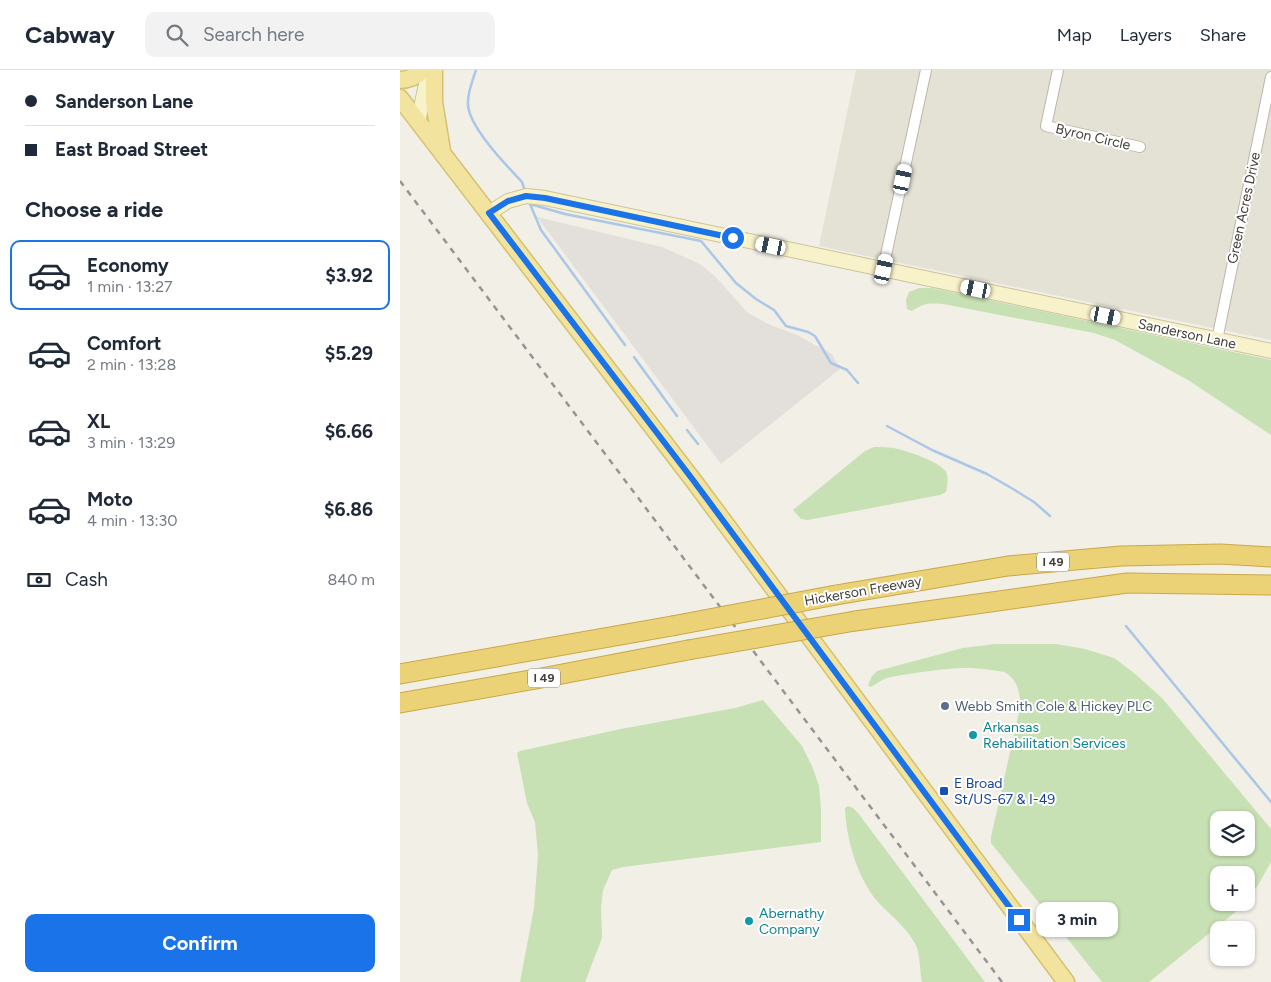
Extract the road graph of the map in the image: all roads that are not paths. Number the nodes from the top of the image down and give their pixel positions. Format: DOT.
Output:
graph roads {
  1 [pos="424,70"];
  2 [pos="429,70"];
  3 [pos="434,70"];
  4 [pos="926,70"];
  5 [pos="1058,70"];
  6 [pos="1271,77"];
  7 [pos="400,80"];
  8 [pos="400,98"];
  9 [pos="418,122"];
  10 [pos="1140,148"];
  11 [pos="442,153"];
  12 [pos="489,213"];
  13 [pos="884,269"];
  14 [pos="1217,340"];
  15 [pos="1271,351"];
  16 [pos="1271,558"];
  17 [pos="1271,585"];
  18 [pos="524,652"];
  19 [pos="400,668"];
  20 [pos="400,674"];
  21 [pos="400,703"];
  22 [pos="1066,982"];
  1 -- 7 [label="main road"];
  2 -- 9 [label="street"];
  3 -- 11 [label="main road"];
  4 -- 13 [label="street"];
  5 -- 10 [label="street, Byron Circle"];
  6 -- 14 [label="street, Green Acres Drive"];
  8 -- 9 [label="main road"];
  9 -- 11 [label="main road"];
  11 -- 12 [label="main road"];
  12 -- 13 [label="street, Sanderson Lane"];
  12 -- 22 [label="main road"];
  13 -- 14 [label="street, Sanderson Lane"];
  14 -- 15 [label="street, Sanderson Lane"];
  16 -- 18 [label="highway, Hickerson Freeway / I 49, bridge"];
  17 -- 21 [label="highway, Hickerson Freeway / I 49, bridge"];
  18 -- 19 [label="highway"];
  18 -- 20 [label="highway, Hickerson Freeway / I 49"];
}
